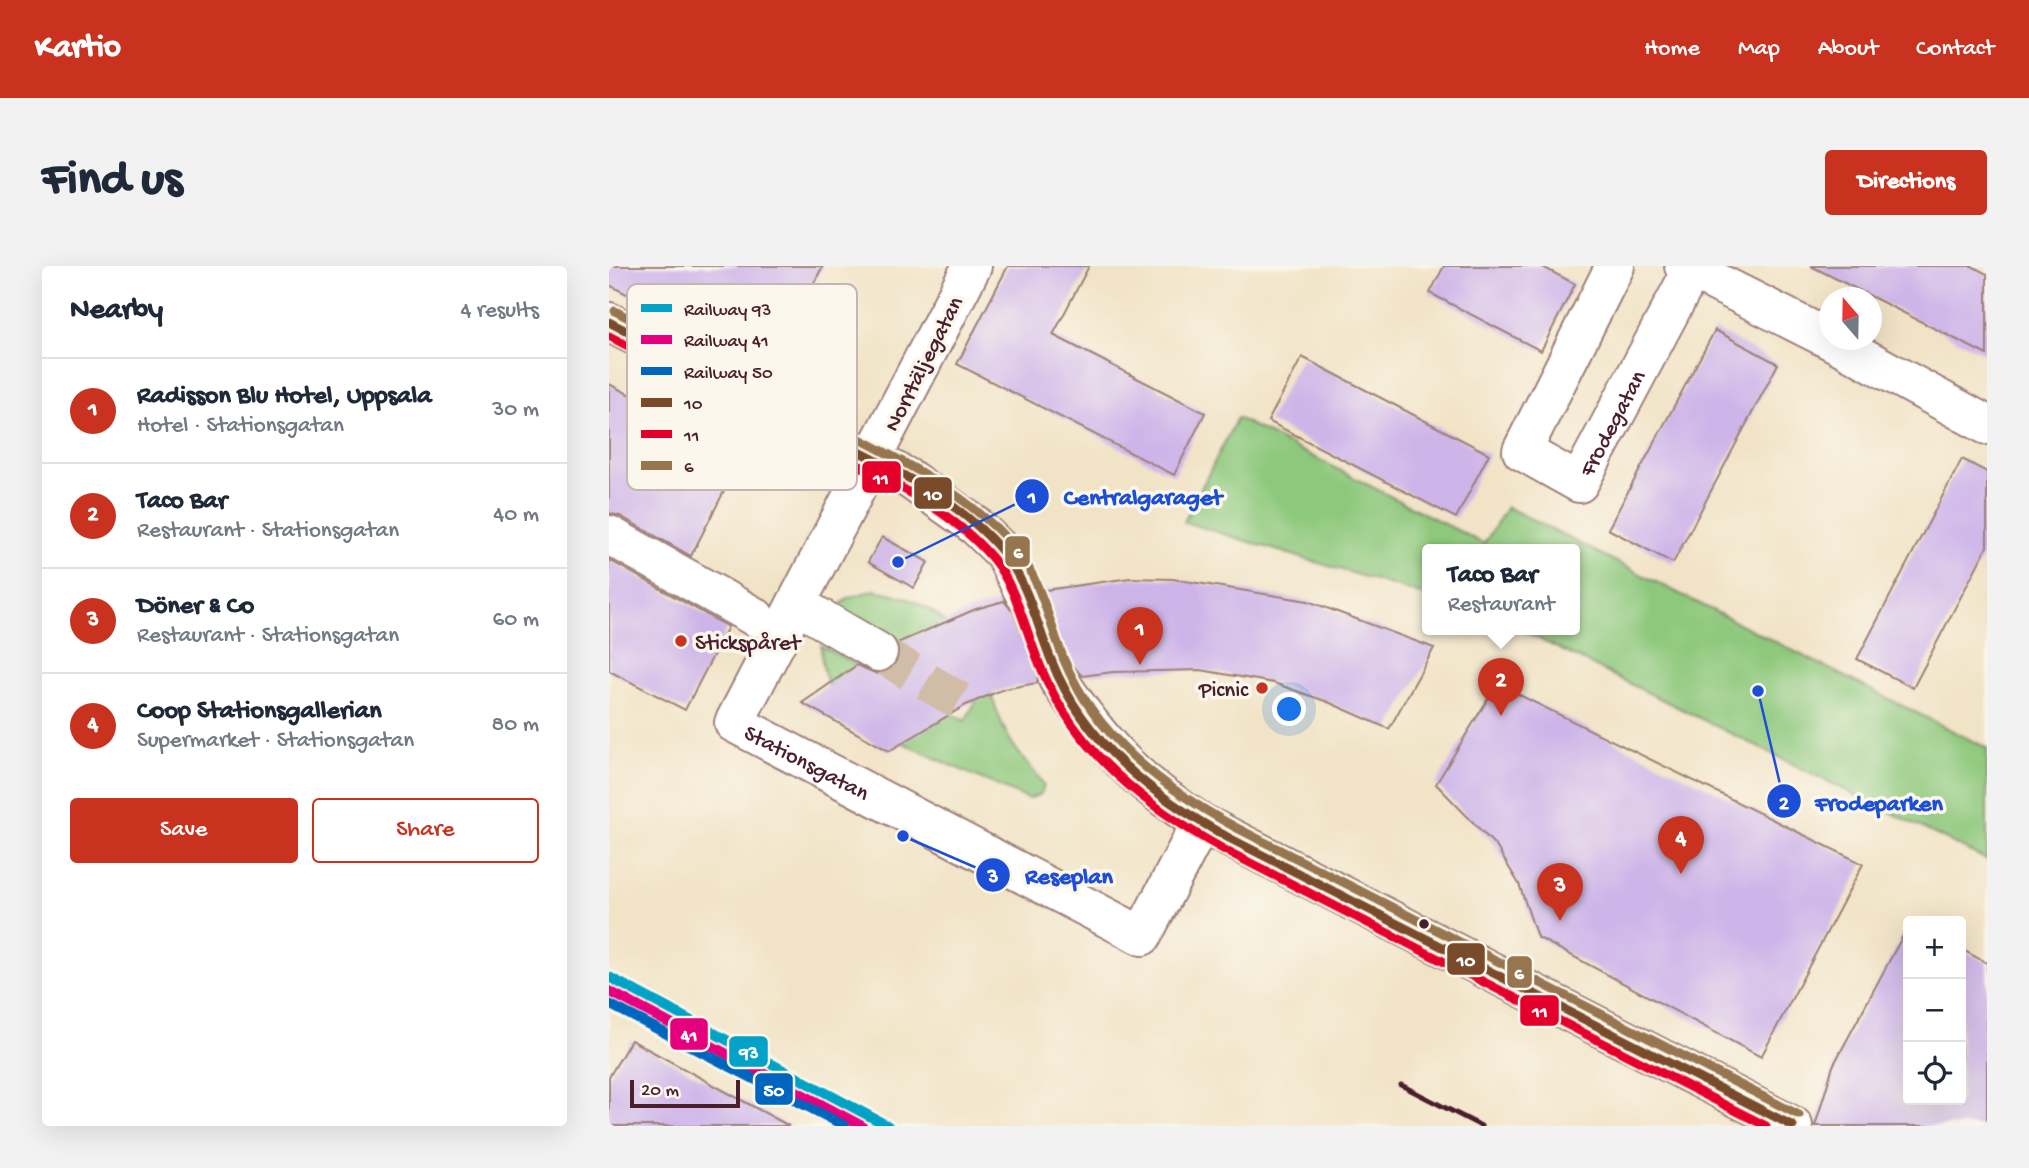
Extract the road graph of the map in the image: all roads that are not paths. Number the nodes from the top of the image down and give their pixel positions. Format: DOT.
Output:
graph roads {
  1 [pos="972,266"];
  2 [pos="1615,266"];
  3 [pos="1688,268"];
  4 [pos="609,323"];
  5 [pos="627,332"];
  6 [pos="1819,334"];
  7 [pos="1850,350"];
  8 [pos="1987,425"];
  9 [pos="857,451"];
  10 [pos="872,459"];
  11 [pos="857,488"];
  12 [pos="856,490"];
  13 [pos="609,535"];
  14 [pos="1025,594"];
  15 [pos="796,604"];
  16 [pos="755,617"];
  17 [pos="878,652"];
  18 [pos="1058,679"];
  19 [pos="1201,823"];
  20 [pos="1793,1126"];
  1 -- 10 [label="street, Norrtäljegatan"];
  2 -- 3 [label="street, Frodegatan"];
  3 -- 6 [label="street"];
  4 -- 5 [label="street"];
  7 -- 8 [label="street"];
  9 -- 10 [label="street"];
  10 -- 11 [label="street, Stationsgatan"];
  10 -- 14 [label="street"];
  12 -- 15 [label="street, Stationsgatan"];
  13 -- 16 [label="street"];
  15 -- 17 [label="street"];
  15 -- 19 [label="street, Stationsgatan"];
  18 -- 19 [label="street"];
  19 -- 20 [label="street"];
}
